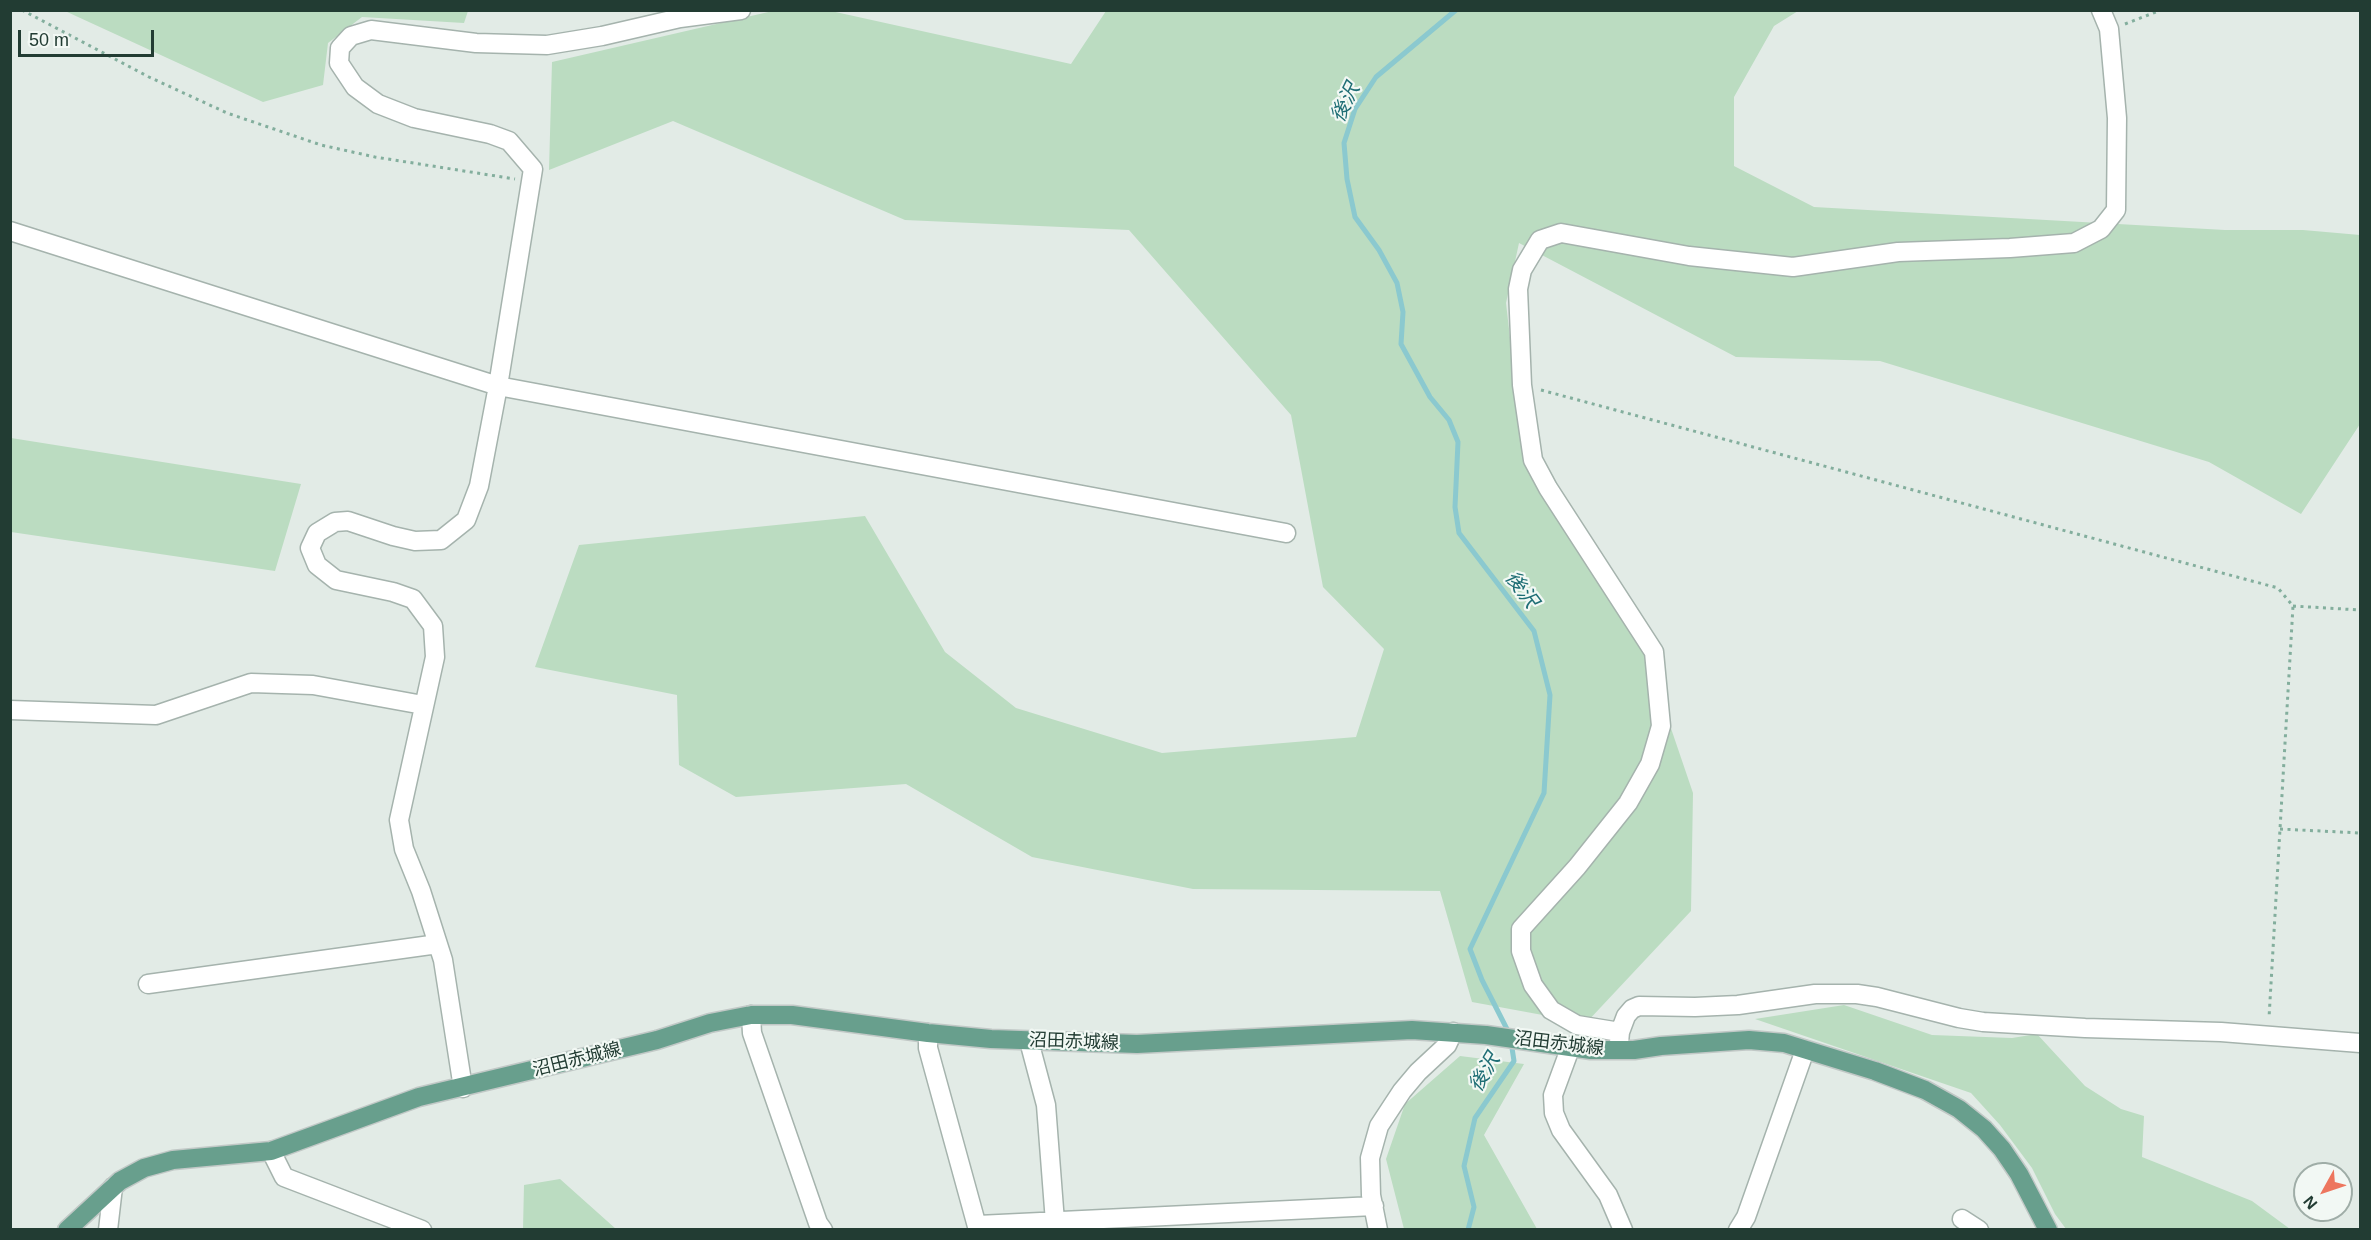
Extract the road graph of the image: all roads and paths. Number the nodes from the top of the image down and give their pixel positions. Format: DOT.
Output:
graph roads {
  1 [pos="22,10"];
  2 [pos="741,10"];
  3 [pos="2101,10"];
  4 [pos="2161,10"];
  5 [pos="2109,30"];
  6 [pos="532,182"];
  7 [pos="10,231"];
  8 [pos="1522,385"];
  9 [pos="498,386"];
  10 [pos="1286,533"];
  11 [pos="2293,606"];
  12 [pos="2361,610"];
  13 [pos="423,705"];
  14 [pos="10,710"];
  15 [pos="2280,829"];
  16 [pos="2361,833"];
  17 [pos="438,944"];
  18 [pos="148,984"];
  19 [pos="751,1015"];
  20 [pos="1454,1032"];
  21 [pos="1620,1032"];
  22 [pos="928,1033"];
  23 [pos="2268,1035"];
  24 [pos="1029,1041"];
  25 [pos="2361,1043"];
  26 [pos="1571,1046"];
  27 [pos="1805,1050"];
  28 [pos="1618,1051"];
  29 [pos="463,1088"];
  30 [pos="271,1151"];
  31 [pos="113,1187"];
  32 [pos="1374,1206"];
  33 [pos="1962,1219"];
  34 [pos="1055,1222"];
  35 [pos="978,1227"];
  36 [pos="67,1230"];
  37 [pos="108,1230"];
  38 [pos="422,1230"];
  39 [pos="823,1230"];
  40 [pos="1378,1230"];
  41 [pos="1623,1230"];
  42 [pos="1738,1230"];
  43 [pos="1979,1230"];
  44 [pos="2048,1230"];
  1 -- 6 [label="path"];
  2 -- 6 [label="street"];
  3 -- 5 [label="street"];
  4 -- 5 [label="path"];
  5 -- 8 [label="street"];
  6 -- 9 [label="street"];
  7 -- 9 [label="street"];
  8 -- 11 [label="path"];
  8 -- 21 [label="street"];
  9 -- 10 [label="street"];
  9 -- 13 [label="street"];
  11 -- 12 [label="path"];
  11 -- 15 [label="path"];
  13 -- 14 [label="street"];
  13 -- 17 [label="street"];
  15 -- 16 [label="path"];
  15 -- 23 [label="path"];
  17 -- 18 [label="street"];
  17 -- 29 [label="street"];
  19 -- 22 [label="main road, 沼田赤城線"];
  19 -- 29 [label="main road, 沼田赤城線"];
  19 -- 39 [label="street"];
  20 -- 24 [label="main road, 沼田赤城線"];
  20 -- 26 [label="main road, 沼田赤城線"];
  20 -- 32 [label="street"];
  21 -- 23 [label="street"];
  21 -- 28 [label="street"];
  22 -- 24 [label="main road, 沼田赤城線"];
  22 -- 35 [label="street"];
  23 -- 25 [label="street"];
  24 -- 34 [label="street"];
  26 -- 28 [label="main road, 沼田赤城線"];
  26 -- 41 [label="street"];
  27 -- 28 [label="main road, 沼田赤城線"];
  27 -- 42 [label="street"];
  27 -- 44 [label="main road, 沼田赤城線"];
  29 -- 30 [label="main road, 沼田赤城線"];
  30 -- 31 [label="main road, 沼田赤城線"];
  30 -- 38 [label="street"];
  31 -- 36 [label="main road, 沼田赤城線"];
  31 -- 37 [label="street"];
  32 -- 34 [label="street"];
  32 -- 40 [label="street"];
  33 -- 43 [label="street"];
  34 -- 35 [label="street"];
}
